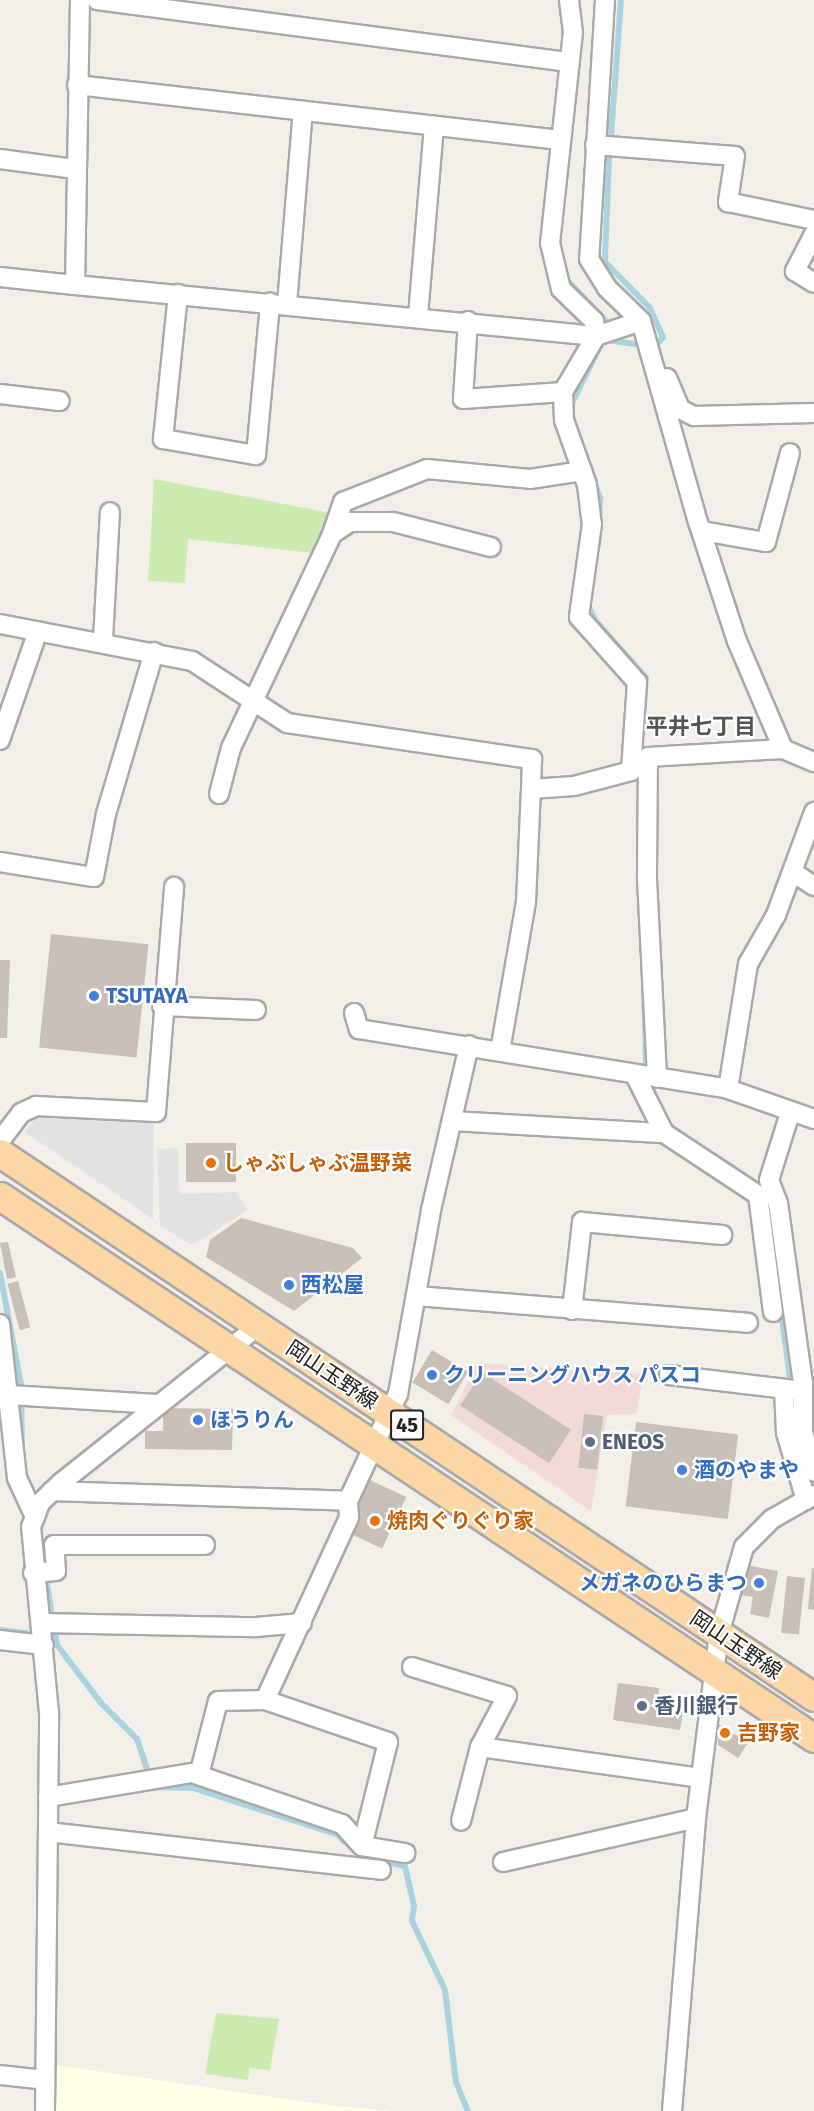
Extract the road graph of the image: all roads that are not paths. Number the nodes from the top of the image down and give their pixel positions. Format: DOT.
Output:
graph roads {
  1 [pos="80,0"];
  2 [pos="97,0"];
  3 [pos="569,0"];
  4 [pos="605,0"];
  5 [pos="569,62"];
  6 [pos="78,85"];
  7 [pos="303,111"];
  8 [pos="434,126"];
  9 [pos="558,140"];
  10 [pos="596,145"];
  11 [pos="0,159"];
  12 [pos="75,169"];
  13 [pos="814,220"];
  14 [pos="814,234"];
  15 [pos="0,277"];
  16 [pos="814,283"];
  17 [pos="75,285"];
  18 [pos="178,294"];
  19 [pos="279,304"];
  20 [pos="418,316"];
  21 [pos="468,321"];
  22 [pos="641,321"];
  23 [pos="596,336"];
  24 [pos="653,364"];
  25 [pos="563,392"];
  26 [pos="0,394"];
  27 [pos="60,401"];
  28 [pos="814,412"];
  29 [pos="790,453"];
  30 [pos="582,471"];
  31 [pos="110,512"];
  32 [pos="702,531"];
  33 [pos="332,534"];
  34 [pos="491,548"];
  35 [pos="0,624"];
  36 [pos="38,631"];
  37 [pos="103,640"];
  38 [pos="154,652"];
  39 [pos="253,699"];
  40 [pos="0,740"];
  41 [pos="783,749"];
  42 [pos="648,757"];
  43 [pos="814,762"];
  44 [pos="631,771"];
  45 [pos="531,789"];
  46 [pos="219,794"];
  47 [pos="814,812"];
  48 [pos="0,862"];
  49 [pos="794,873"];
  50 [pos="814,886"];
  51 [pos="174,887"];
  52 [pos="162,1006"];
  53 [pos="256,1010"];
  54 [pos="354,1013"];
  55 [pos="469,1045"];
  56 [pos="500,1051"];
  57 [pos="635,1075"];
  58 [pos="657,1078"];
  59 [pos="728,1089"];
  60 [pos="790,1113"];
  61 [pos="814,1119"];
  62 [pos="453,1121"];
  63 [pos="664,1133"];
  64 [pos="0,1141"];
  65 [pos="0,1153"];
  66 [pos="0,1197"];
  67 [pos="722,1235"];
  68 [pos="776,1272"];
  69 [pos="416,1296"];
  70 [pos="572,1310"];
  71 [pos="773,1312"];
  72 [pos="748,1323"];
  73 [pos="0,1324"];
  74 [pos="258,1326"];
  75 [pos="225,1347"];
  76 [pos="669,1374"];
  77 [pos="793,1390"];
  78 [pos="17,1395"];
  79 [pos="156,1404"];
  80 [pos="388,1413"];
  81 [pos="373,1444"];
  82 [pos="814,1472"];
  83 [pos="52,1491"];
  84 [pos="810,1497"];
  85 [pos="348,1501"];
  86 [pos="35,1517"];
  87 [pos="205,1545"];
  88 [pos="41,1572"];
  89 [pos="303,1623"];
  90 [pos="46,1631"];
  91 [pos="719,1634"];
  92 [pos="0,1640"];
  93 [pos="412,1667"];
  94 [pos="712,1669"];
  95 [pos="814,1697"];
  96 [pos="266,1700"];
  97 [pos="814,1738"];
  98 [pos="480,1748"];
  99 [pos="199,1775"];
  100 [pos="700,1778"];
  101 [pos="48,1797"];
  102 [pos="696,1818"];
  103 [pos="461,1821"];
  104 [pos="48,1832"];
  105 [pos="362,1846"];
  106 [pos="405,1853"];
  107 [pos="503,1862"];
  108 [pos="381,1870"];
  109 [pos="0,2075"];
  110 [pos="45,2080"];
  111 [pos="45,2111"];
  112 [pos="672,2111"];
  1 -- 6 [label="street"];
  2 -- 5 [label="street"];
  3 -- 5 [label="street"];
  4 -- 10 [label="street"];
  5 -- 9 [label="street"];
  6 -- 7 [label="street"];
  6 -- 12 [label="street"];
  7 -- 8 [label="street"];
  7 -- 19 [label="street"];
  8 -- 9 [label="street"];
  8 -- 20 [label="street"];
  9 -- 23 [label="street"];
  10 -- 13 [label="street"];
  10 -- 22 [label="street"];
  11 -- 12 [label="street"];
  12 -- 17 [label="street"];
  14 -- 16 [label="street"];
  15 -- 17 [label="street"];
  17 -- 18 [label="street"];
  18 -- 19 [label="street"];
  18 -- 19 [label="street"];
  19 -- 20 [label="street"];
  20 -- 21 [label="street"];
  21 -- 23 [label="street"];
  21 -- 25 [label="street"];
  22 -- 23 [label="street"];
  22 -- 24 [label="street"];
  23 -- 25 [label="street"];
  24 -- 28 [label="street"];
  24 -- 32 [label="street"];
  25 -- 30 [label="street"];
  26 -- 27 [label="street"];
  29 -- 32 [label="street"];
  30 -- 33 [label="street"];
  30 -- 44 [label="street"];
  31 -- 37 [label="street"];
  32 -- 41 [label="street"];
  33 -- 34 [label="street"];
  33 -- 39 [label="street"];
  35 -- 36 [label="street"];
  36 -- 37 [label="street"];
  36 -- 40 [label="street"];
  37 -- 38 [label="street"];
  38 -- 39 [label="street"];
  38 -- 48 [label="street"];
  39 -- 45 [label="street"];
  39 -- 46 [label="street"];
  41 -- 42 [label="street"];
  41 -- 43 [label="street"];
  42 -- 44 [label="street"];
  42 -- 58 [label="street"];
  44 -- 45 [label="street"];
  45 -- 56 [label="street"];
  47 -- 49 [label="street"];
  49 -- 50 [label="street"];
  49 -- 59 [label="street"];
  51 -- 52 [label="street"];
  52 -- 53 [label="street"];
  52 -- 64 [label="street"];
  54 -- 55 [label="street"];
  55 -- 56 [label="street"];
  55 -- 62 [label="street"];
  56 -- 57 [label="street"];
  57 -- 58 [label="street"];
  57 -- 63 [label="street"];
  58 -- 59 [label="street"];
  59 -- 60 [label="street"];
  60 -- 61 [label="street"];
  60 -- 68 [label="street"];
  62 -- 63 [label="street"];
  62 -- 69 [label="street"];
  63 -- 68 [label="street"];
  65 -- 74 [label="main road, 岡山玉野線 / 45"];
  66 -- 75 [label="main road, 岡山玉野線 / 45"];
  67 -- 70 [label="street"];
  68 -- 71 [label="street"];
  68 -- 77 [label="street"];
  69 -- 70 [label="street"];
  69 -- 80 [label="street"];
  70 -- 72 [label="street"];
  73 -- 78 [label="street"];
  74 -- 75 [label="street"];
  74 -- 80 [label="main road, 岡山玉野線 / 45"];
  75 -- 79 [label="street"];
  75 -- 81 [label="main road, 岡山玉野線 / 45"];
  76 -- 77 [label="street"];
  77 -- 82 [label="street"];
  77 -- 84 [label="street"];
  78 -- 79 [label="street"];
  78 -- 86 [label="street"];
  79 -- 83 [label="street"];
  80 -- 81 [label="street"];
  80 -- 91 [label="main road, 岡山玉野線 / 45"];
  81 -- 85 [label="street"];
  81 -- 94 [label="main road, 岡山玉野線 / 45"];
  83 -- 85 [label="street"];
  83 -- 86 [label="street"];
  84 -- 91 [label="street"];
  85 -- 89 [label="street"];
  86 -- 88 [label="street"];
  87 -- 88 [label="street"];
  88 -- 90 [label="street"];
  89 -- 90 [label="street"];
  89 -- 96 [label="street"];
  90 -- 92 [label="street"];
  90 -- 101 [label="street"];
  91 -- 94 [label="street"];
  91 -- 95 [label="main road, 岡山玉野線 / 45"];
  93 -- 98 [label="street"];
  94 -- 97 [label="main road, 岡山玉野線 / 45"];
  94 -- 100 [label="street"];
  96 -- 99 [label="street"];
  96 -- 105 [label="street"];
  98 -- 100 [label="street"];
  98 -- 103 [label="street"];
  99 -- 101 [label="street"];
  99 -- 105 [label="street"];
  100 -- 102 [label="street"];
  101 -- 104 [label="street"];
  102 -- 107 [label="street"];
  102 -- 112 [label="street"];
  104 -- 108 [label="street"];
  104 -- 110 [label="street"];
  105 -- 106 [label="street"];
  109 -- 110 [label="street"];
  110 -- 111 [label="street"];
}
